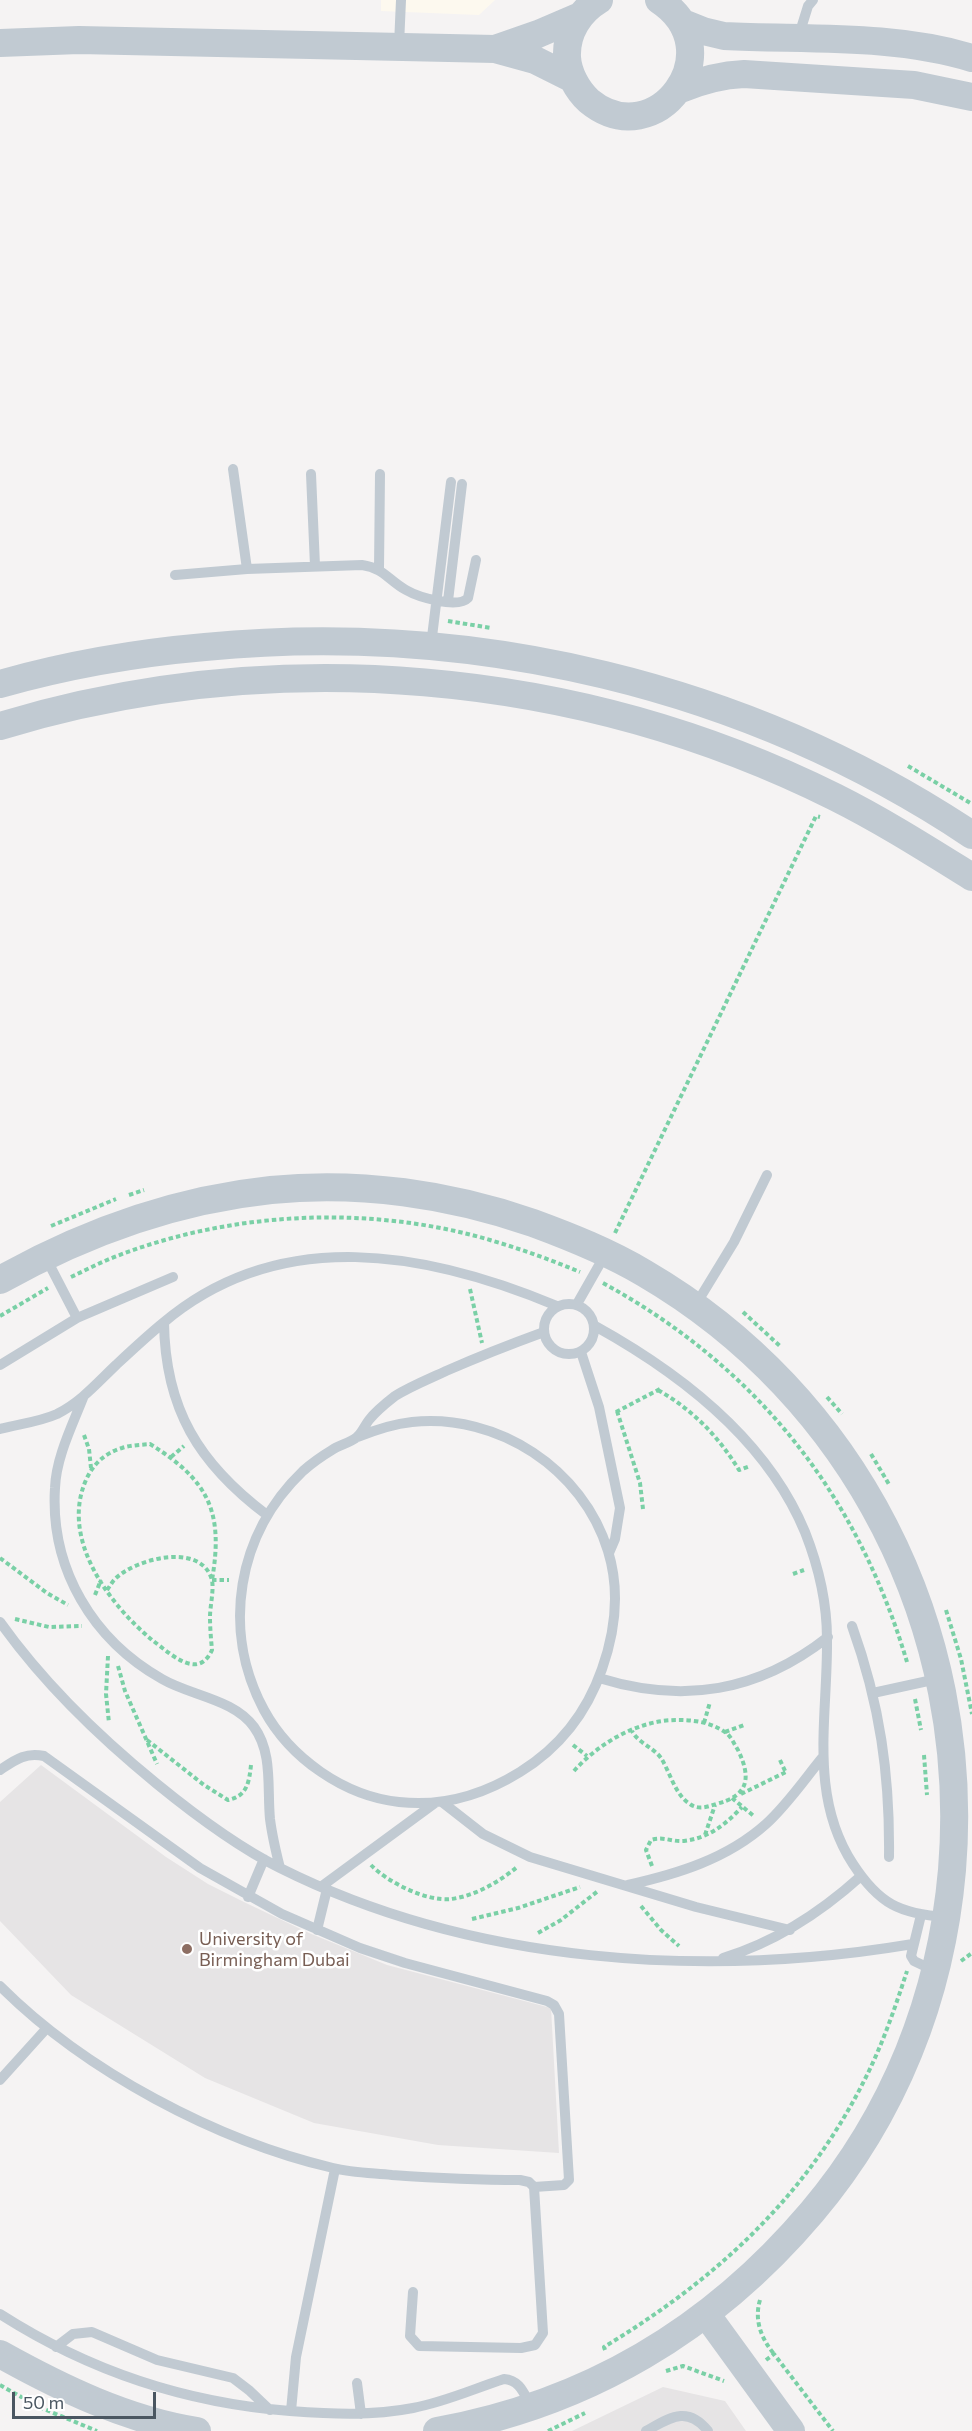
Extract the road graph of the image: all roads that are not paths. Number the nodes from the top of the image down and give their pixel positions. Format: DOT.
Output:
graph roads {
  1 [pos="401,0"];
  2 [pos="660,0"];
  3 [pos="813,0"];
  4 [pos="590,6"];
  5 [pos="683,23"];
  6 [pos="798,39"];
  7 [pos="0,43"];
  8 [pos="399,45"];
  9 [pos="495,49"];
  10 [pos="972,58"];
  11 [pos="573,79"];
  12 [pos="681,89"];
  13 [pos="972,96"];
  14 [pos="233,469"];
  15 [pos="311,474"];
  16 [pos="380,474"];
  17 [pos="451,482"];
  18 [pos="462,484"];
  19 [pos="476,560"];
  20 [pos="315,566"];
  21 [pos="247,569"];
  22 [pos="379,569"];
  23 [pos="175,575"];
  24 [pos="442,601"];
  25 [pos="431,645"];
  26 [pos="0,684"];
  27 [pos="0,726"];
  28 [pos="972,835"];
  29 [pos="972,878"];
  30 [pos="767,1175"];
  31 [pos="606,1253"];
  32 [pos="45,1255"];
  33 [pos="172,1277"];
  34 [pos="0,1280"];
  35 [pos="577,1304"];
  36 [pos="557,1306"];
  37 [pos="695,1306"];
  38 [pos="77,1318"];
  39 [pos="164,1322"];
  40 [pos="595,1326"];
  41 [pos="544,1332"];
  42 [pos="581,1352"];
  43 [pos="0,1365"];
  44 [pos="83,1397"];
  45 [pos="0,1429"];
  46 [pos="358,1437"];
  47 [pos="267,1515"];
  48 [pos="609,1553"];
  49 [pos="0,1622"];
  50 [pos="852,1626"];
  51 [pos="828,1637"];
  52 [pos="599,1678"];
  53 [pos="940,1678"];
  54 [pos="873,1693"];
  55 [pos="822,1758"];
  56 [pos="0,1770"];
  57 [pos="439,1802"];
  58 [pos="889,1857"];
  59 [pos="264,1859"];
  60 [pos="280,1868"];
  61 [pos="861,1876"];
  62 [pos="625,1885"];
  63 [pos="324,1887"];
  64 [pos="248,1897"];
  65 [pos="947,1907"];
  66 [pos="316,1930"];
  67 [pos="790,1930"];
  68 [pos="914,1944"];
  69 [pos="708,1961"];
  70 [pos="924,1965"];
  71 [pos="0,1986"];
  72 [pos="46,2029"];
  73 [pos="0,2080"];
  74 [pos="335,2169"];
  75 [pos="534,2187"];
  76 [pos="413,2292"];
  77 [pos="0,2314"];
  78 [pos="706,2314"];
  79 [pos="56,2347"];
  80 [pos="0,2354"];
  81 [pos="357,2383"];
  82 [pos="531,2407"];
  83 [pos="270,2410"];
  84 [pos="291,2411"];
  85 [pos="361,2414"];
  86 [pos="469,2428"];
  87 [pos="197,2431"];
  88 [pos="437,2431"];
  89 [pos="646,2431"];
  90 [pos="708,2431"];
  91 [pos="791,2431"];
  1 -- 8 [label="lane"];
  2 -- 5 [label="street"];
  3 -- 6 [label="lane"];
  4 -- 9 [label="street"];
  4 -- 11 [label="street"];
  5 -- 6 [label="street"];
  5 -- 12 [label="street"];
  6 -- 10 [label="street"];
  7 -- 8 [label="street"];
  8 -- 9 [label="street"];
  9 -- 11 [label="street"];
  11 -- 12 [label="street"];
  12 -- 13 [label="street"];
  14 -- 21 [label="lane"];
  15 -- 20 [label="lane"];
  16 -- 22 [label="lane"];
  17 -- 24 [label="lane"];
  18 -- 24 [label="lane"];
  19 -- 24 [label="lane"];
  20 -- 21 [label="lane"];
  20 -- 22 [label="lane"];
  21 -- 23 [label="lane"];
  22 -- 24 [label="lane"];
  24 -- 25 [label="lane"];
  25 -- 26 [label="street"];
  25 -- 28 [label="street"];
  27 -- 29 [label="street"];
  30 -- 37 [label="lane"];
  31 -- 32 [label="street"];
  31 -- 35 [label="lane"];
  31 -- 37 [label="street"];
  32 -- 34 [label="street"];
  32 -- 38 [label="lane"];
  33 -- 38 [label="lane"];
  35 -- 36 [label="lane"];
  35 -- 40 [label="lane"];
  36 -- 39 [label="lane"];
  36 -- 41 [label="lane"];
  37 -- 53 [label="street"];
  38 -- 43 [label="lane"];
  39 -- 44 [label="lane"];
  39 -- 47 [label="lane"];
  40 -- 42 [label="lane"];
  40 -- 51 [label="lane"];
  41 -- 42 [label="lane"];
  41 -- 46 [label="lane"];
  42 -- 48 [label="lane"];
  44 -- 45 [label="lane"];
  44 -- 60 [label="lane"];
  46 -- 47 [label="lane"];
  46 -- 48 [label="lane"];
  47 -- 57 [label="lane"];
  48 -- 52 [label="lane"];
  49 -- 59 [label="lane"];
  50 -- 54 [label="lane"];
  51 -- 52 [label="lane"];
  51 -- 55 [label="lane"];
  52 -- 57 [label="lane"];
  53 -- 54 [label="lane"];
  53 -- 65 [label="street"];
  54 -- 58 [label="lane"];
  55 -- 61 [label="lane"];
  55 -- 62 [label="lane"];
  56 -- 64 [label="lane"];
  57 -- 62 [label="lane"];
  57 -- 63 [label="lane"];
  59 -- 60 [label="lane"];
  59 -- 64 [label="lane"];
  60 -- 63 [label="lane"];
  61 -- 65 [label="lane"];
  61 -- 67 [label="lane"];
  62 -- 67 [label="lane"];
  63 -- 66 [label="lane"];
  63 -- 69 [label="lane"];
  64 -- 66 [label="lane"];
  65 -- 68 [label="lane"];
  65 -- 70 [label="street"];
  66 -- 75 [label="lane"];
  67 -- 69 [label="lane"];
  68 -- 69 [label="lane"];
  68 -- 70 [label="lane"];
  70 -- 78 [label="street"];
  71 -- 72 [label="lane"];
  72 -- 73 [label="lane"];
  72 -- 74 [label="lane"];
  74 -- 75 [label="lane"];
  74 -- 84 [label="lane"];
  75 -- 76 [label="lane"];
  77 -- 79 [label="lane"];
  78 -- 82 [label="street"];
  78 -- 91 [label="street"];
  79 -- 83 [label="lane"];
  79 -- 83 [label="lane"];
  80 -- 87 [label="street"];
  81 -- 85 [label="lane"];
  82 -- 85 [label="lane"];
  82 -- 86 [label="street"];
  83 -- 84 [label="lane"];
  84 -- 85 [label="lane"];
  86 -- 88 [label="street"];
  89 -- 90 [label="lane"];
}
